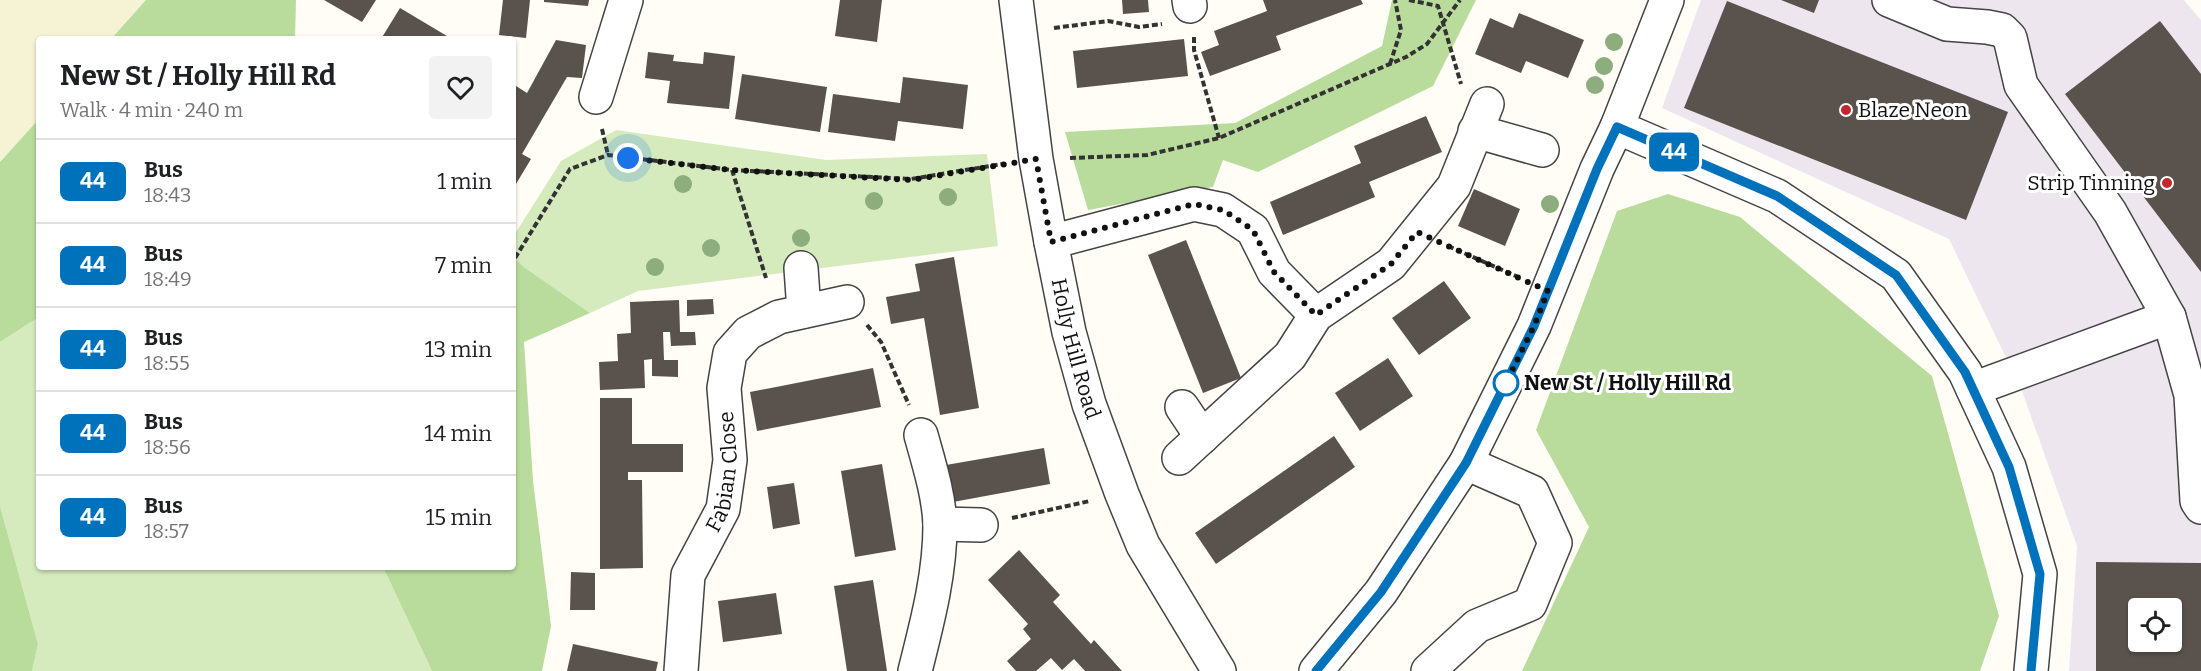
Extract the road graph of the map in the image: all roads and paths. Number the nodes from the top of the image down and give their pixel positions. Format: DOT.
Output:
graph roads {
  1 [pos="626,0"];
  2 [pos="1016,0"];
  3 [pos="1395,0"];
  4 [pos="1410,0"];
  5 [pos="1460,0"];
  6 [pos="1667,0"];
  7 [pos="1889,0"];
  8 [pos="1191,9"];
  9 [pos="1443,21"];
  10 [pos="1020,33"];
  11 [pos="1390,64"];
  12 [pos="596,97"];
  13 [pos="1481,118"];
  14 [pos="1617,127"];
  15 [pos="1219,138"];
  16 [pos="1542,150"];
  17 [pos="1036,159"];
  18 [pos="732,170"];
  19 [pos="1417,232"];
  20 [pos="1051,242"];
  21 [pos="516,256"];
  22 [pos="801,268"];
  23 [pos="1548,291"];
  24 [pos="847,302"];
  25 [pos="791,314"];
  26 [pos="1316,315"];
  27 [pos="2169,317"];
  28 [pos="1973,389"];
  29 [pos="1182,407"];
  30 [pos="921,435"];
  31 [pos="1466,463"];
  32 [pos="1122,494"];
  33 [pos="2201,507"];
  34 [pos="940,524"];
  35 [pos="981,525"];
  36 [pos="681,671"];
  37 [pos="915,671"];
  38 [pos="1219,671"];
  39 [pos="1316,671"];
  40 [pos="1428,671"];
  41 [pos="2031,671"];
  1 -- 12 [label="street"];
  2 -- 10 [label="street, Holly Hill Road"];
  3 -- 11 [label="path"];
  4 -- 9 [label="path"];
  5 -- 9 [label="path"];
  6 -- 14 [label="street"];
  7 -- 27 [label="street"];
  8 -- 10 [label="path"];
  8 -- 15 [label="path"];
  9 -- 11 [label="path"];
  9 -- 13 [label="path"];
  10 -- 17 [label="street, Holly Hill Road"];
  11 -- 15 [label="path"];
  13 -- 16 [label="street"];
  13 -- 19 [label="street"];
  14 -- 23 [label="street"];
  14 -- 28 [label="street"];
  15 -- 17 [label="path"];
  17 -- 18 [label="path"];
  17 -- 20 [label="street, Holly Hill Road"];
  18 -- 21 [label="path"];
  18 -- 25 [label="path"];
  19 -- 23 [label="path"];
  19 -- 26 [label="street"];
  20 -- 26 [label="street"];
  20 -- 32 [label="street, Holly Hill Road"];
  22 -- 25 [label="street"];
  23 -- 31 [label="street"];
  24 -- 25 [label="street, Fabian Close"];
  24 -- 30 [label="path"];
  25 -- 36 [label="street, Fabian Close"];
  26 -- 29 [label="street"];
  27 -- 28 [label="street"];
  27 -- 33 [label="street"];
  28 -- 41 [label="street"];
  30 -- 34 [label="street"];
  31 -- 39 [label="street"];
  31 -- 40 [label="street"];
  32 -- 35 [label="path"];
  32 -- 38 [label="street, Holly Hill Road"];
  34 -- 35 [label="street"];
  34 -- 37 [label="street"];
}
